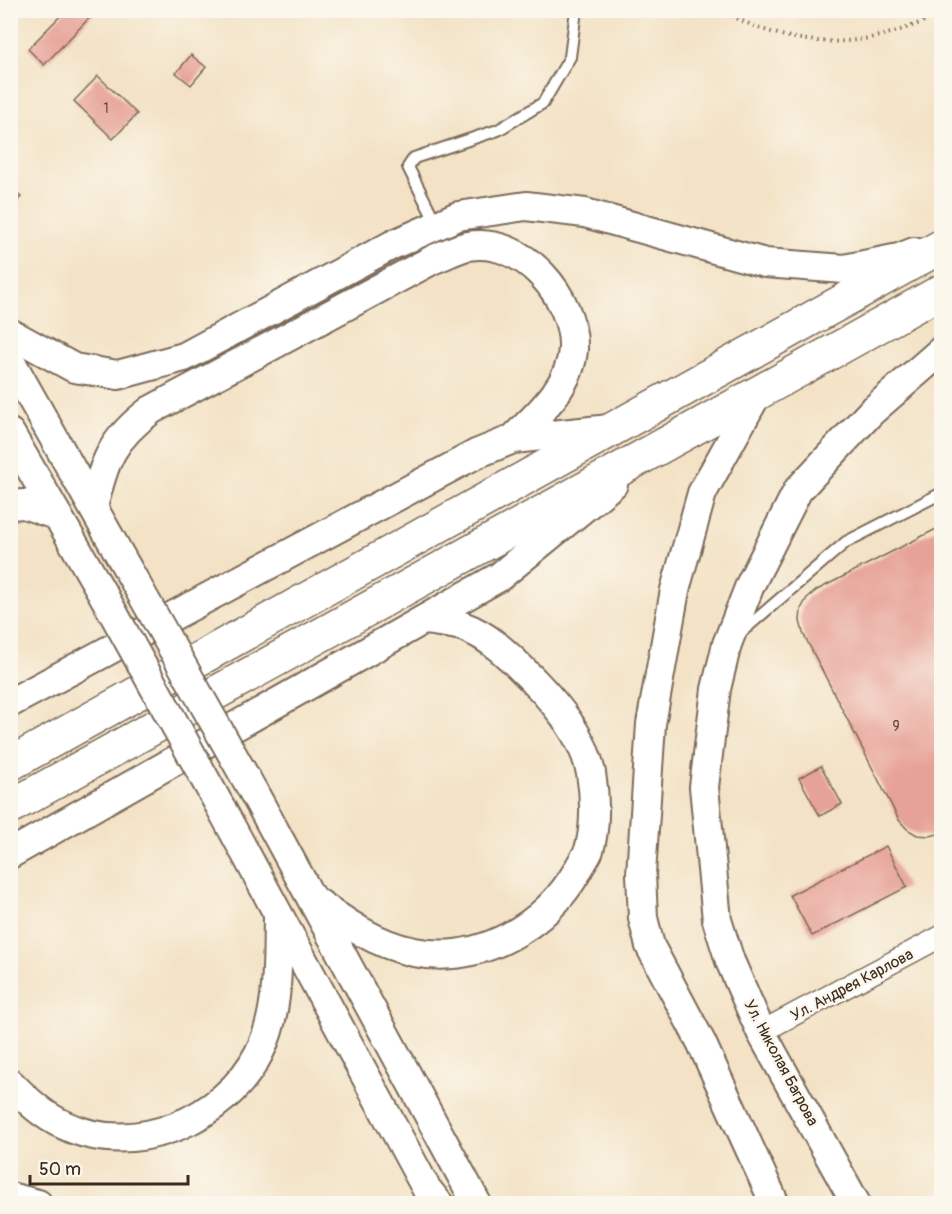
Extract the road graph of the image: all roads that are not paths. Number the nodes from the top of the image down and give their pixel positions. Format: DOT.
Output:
graph roads {
  1 [pos="576,10"];
  2 [pos="437,225"];
  3 [pos="942,242"];
  4 [pos="942,246"];
  5 [pos="942,291"];
  6 [pos="10,333"];
  7 [pos="942,350"];
  8 [pos="10,360"];
  9 [pos="758,392"];
  10 [pos="615,428"];
  11 [pos="10,433"];
  12 [pos="513,439"];
  13 [pos="653,452"];
  14 [pos="942,493"];
  15 [pos="10,505"];
  16 [pos="93,507"];
  17 [pos="58,516"];
  18 [pos="426,620"];
  19 [pos="727,644"];
  20 [pos="10,704"];
  21 [pos="10,764"];
  22 [pos="10,807"];
  23 [pos="10,854"];
  24 [pos="314,900"];
  25 [pos="278,916"];
  26 [pos="942,936"];
  27 [pos="761,1032"];
  28 [pos="10,1083"];
  29 [pos="10,1197"];
  30 [pos="38,1203"];
  31 [pos="439,1203"];
  32 [pos="477,1203"];
  33 [pos="775,1203"];
  34 [pos="856,1203"];
  1 -- 2 [label="lane"];
  2 -- 3 [label="main road"];
  2 -- 6 [label="main road"];
  4 -- 10 [label="main road"];
  5 -- 9 [label="main road"];
  7 -- 19 [label="main road, Ул. Николая Багрова"];
  8 -- 16 [label="main road"];
  9 -- 13 [label="main road"];
  9 -- 33 [label="main road"];
  10 -- 12 [label="main road"];
  10 -- 21 [label="main road"];
  11 -- 17 [label="main road"];
  12 -- 16 [label="main road"];
  12 -- 20 [label="main road"];
  13 -- 18 [label="main road"];
  13 -- 22 [label="main road"];
  14 -- 19 [label="lane"];
  15 -- 17 [label="main road"];
  16 -- 24 [label="main road, bridge"];
  17 -- 25 [label="main road, bridge"];
  18 -- 23 [label="main road"];
  18 -- 24 [label="main road"];
  19 -- 27 [label="main road, Ул. Николая Багрова"];
  24 -- 32 [label="main road"];
  25 -- 28 [label="main road"];
  25 -- 31 [label="main road"];
  26 -- 27 [label="street, Ул. Андрея Карлова"];
  27 -- 34 [label="main road, Ул. Николая Багрова"];
  29 -- 30 [label="main road"];
}
